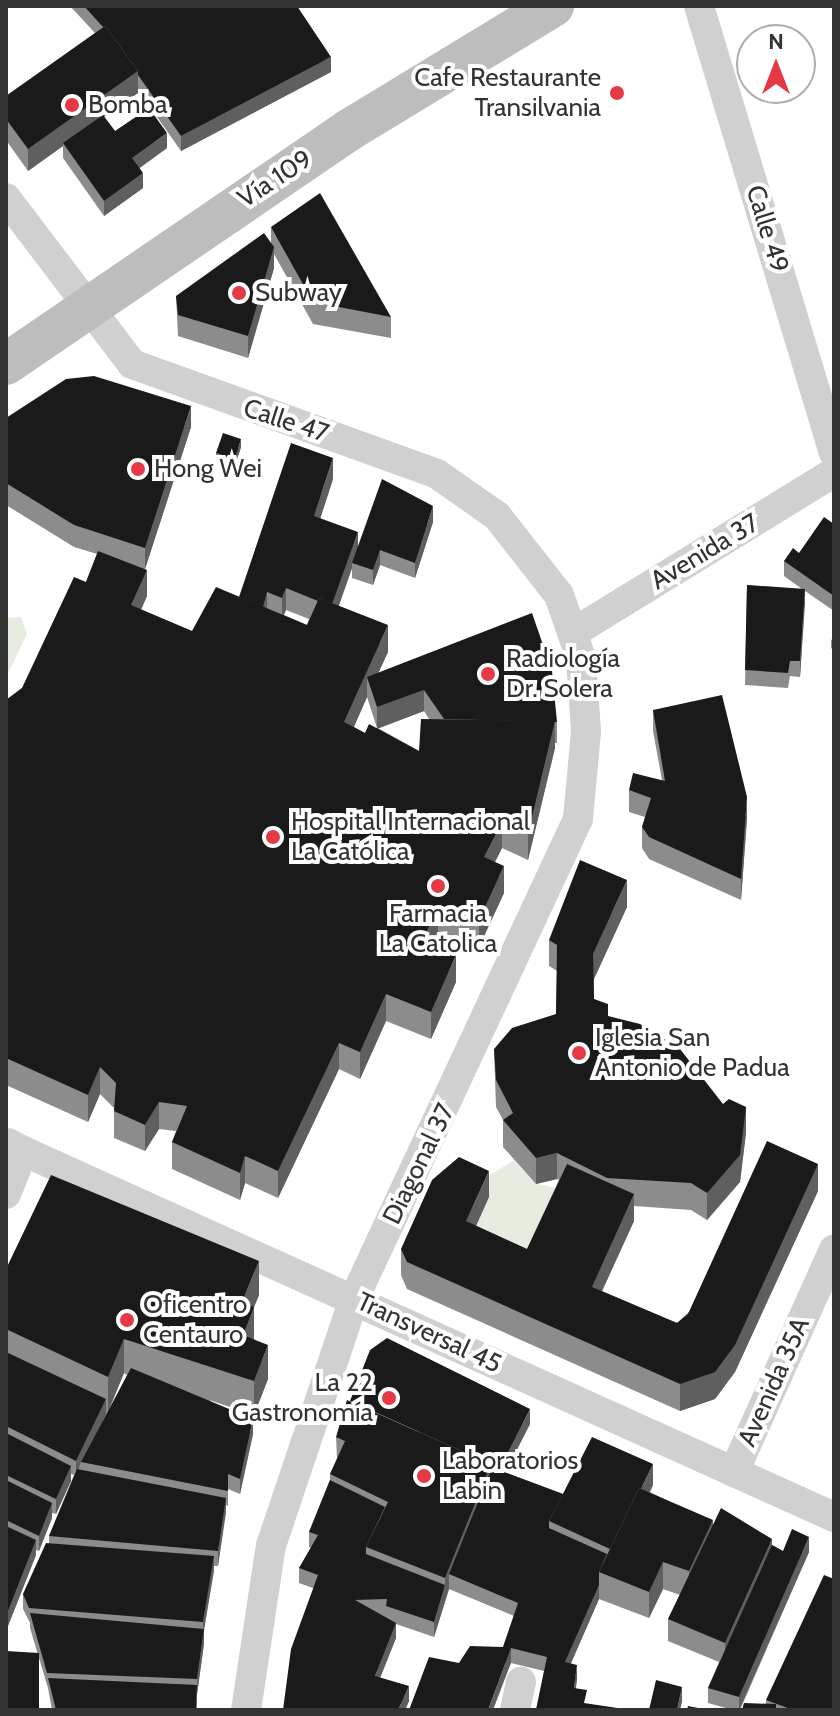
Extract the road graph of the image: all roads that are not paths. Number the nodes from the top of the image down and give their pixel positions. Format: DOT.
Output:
graph roads {
  1 [pos="553,6"];
  2 [pos="699,6"];
  3 [pos="6,198"];
  4 [pos="84,305"];
  5 [pos="6,364"];
  6 [pos="834,452"];
  7 [pos="834,472"];
  8 [pos="576,631"];
  9 [pos="15,1147"];
  10 [pos="6,1194"];
  11 [pos="834,1249"];
  12 [pos="354,1299"];
  13 [pos="734,1472"];
  14 [pos="834,1517"];
  15 [pos="246,1707"];
  1 -- 4 [label="main road, Vía 109"];
  2 -- 6 [label="street, Calle 49"];
  3 -- 4 [label="street, Calle 47"];
  4 -- 5 [label="main road, Vía 109"];
  4 -- 8 [label="street, Calle 47"];
  7 -- 8 [label="street, Avenida 37"];
  8 -- 12 [label="street, Diagonal 37"];
  9 -- 10 [label="street"];
  9 -- 12 [label="street, Transversal 45"];
  11 -- 13 [label="street, Avenida 35A"];
  12 -- 13 [label="street, Transversal 45"];
  12 -- 15 [label="street, Diagonal 37"];
  13 -- 14 [label="street, Transversal 45"];
}
